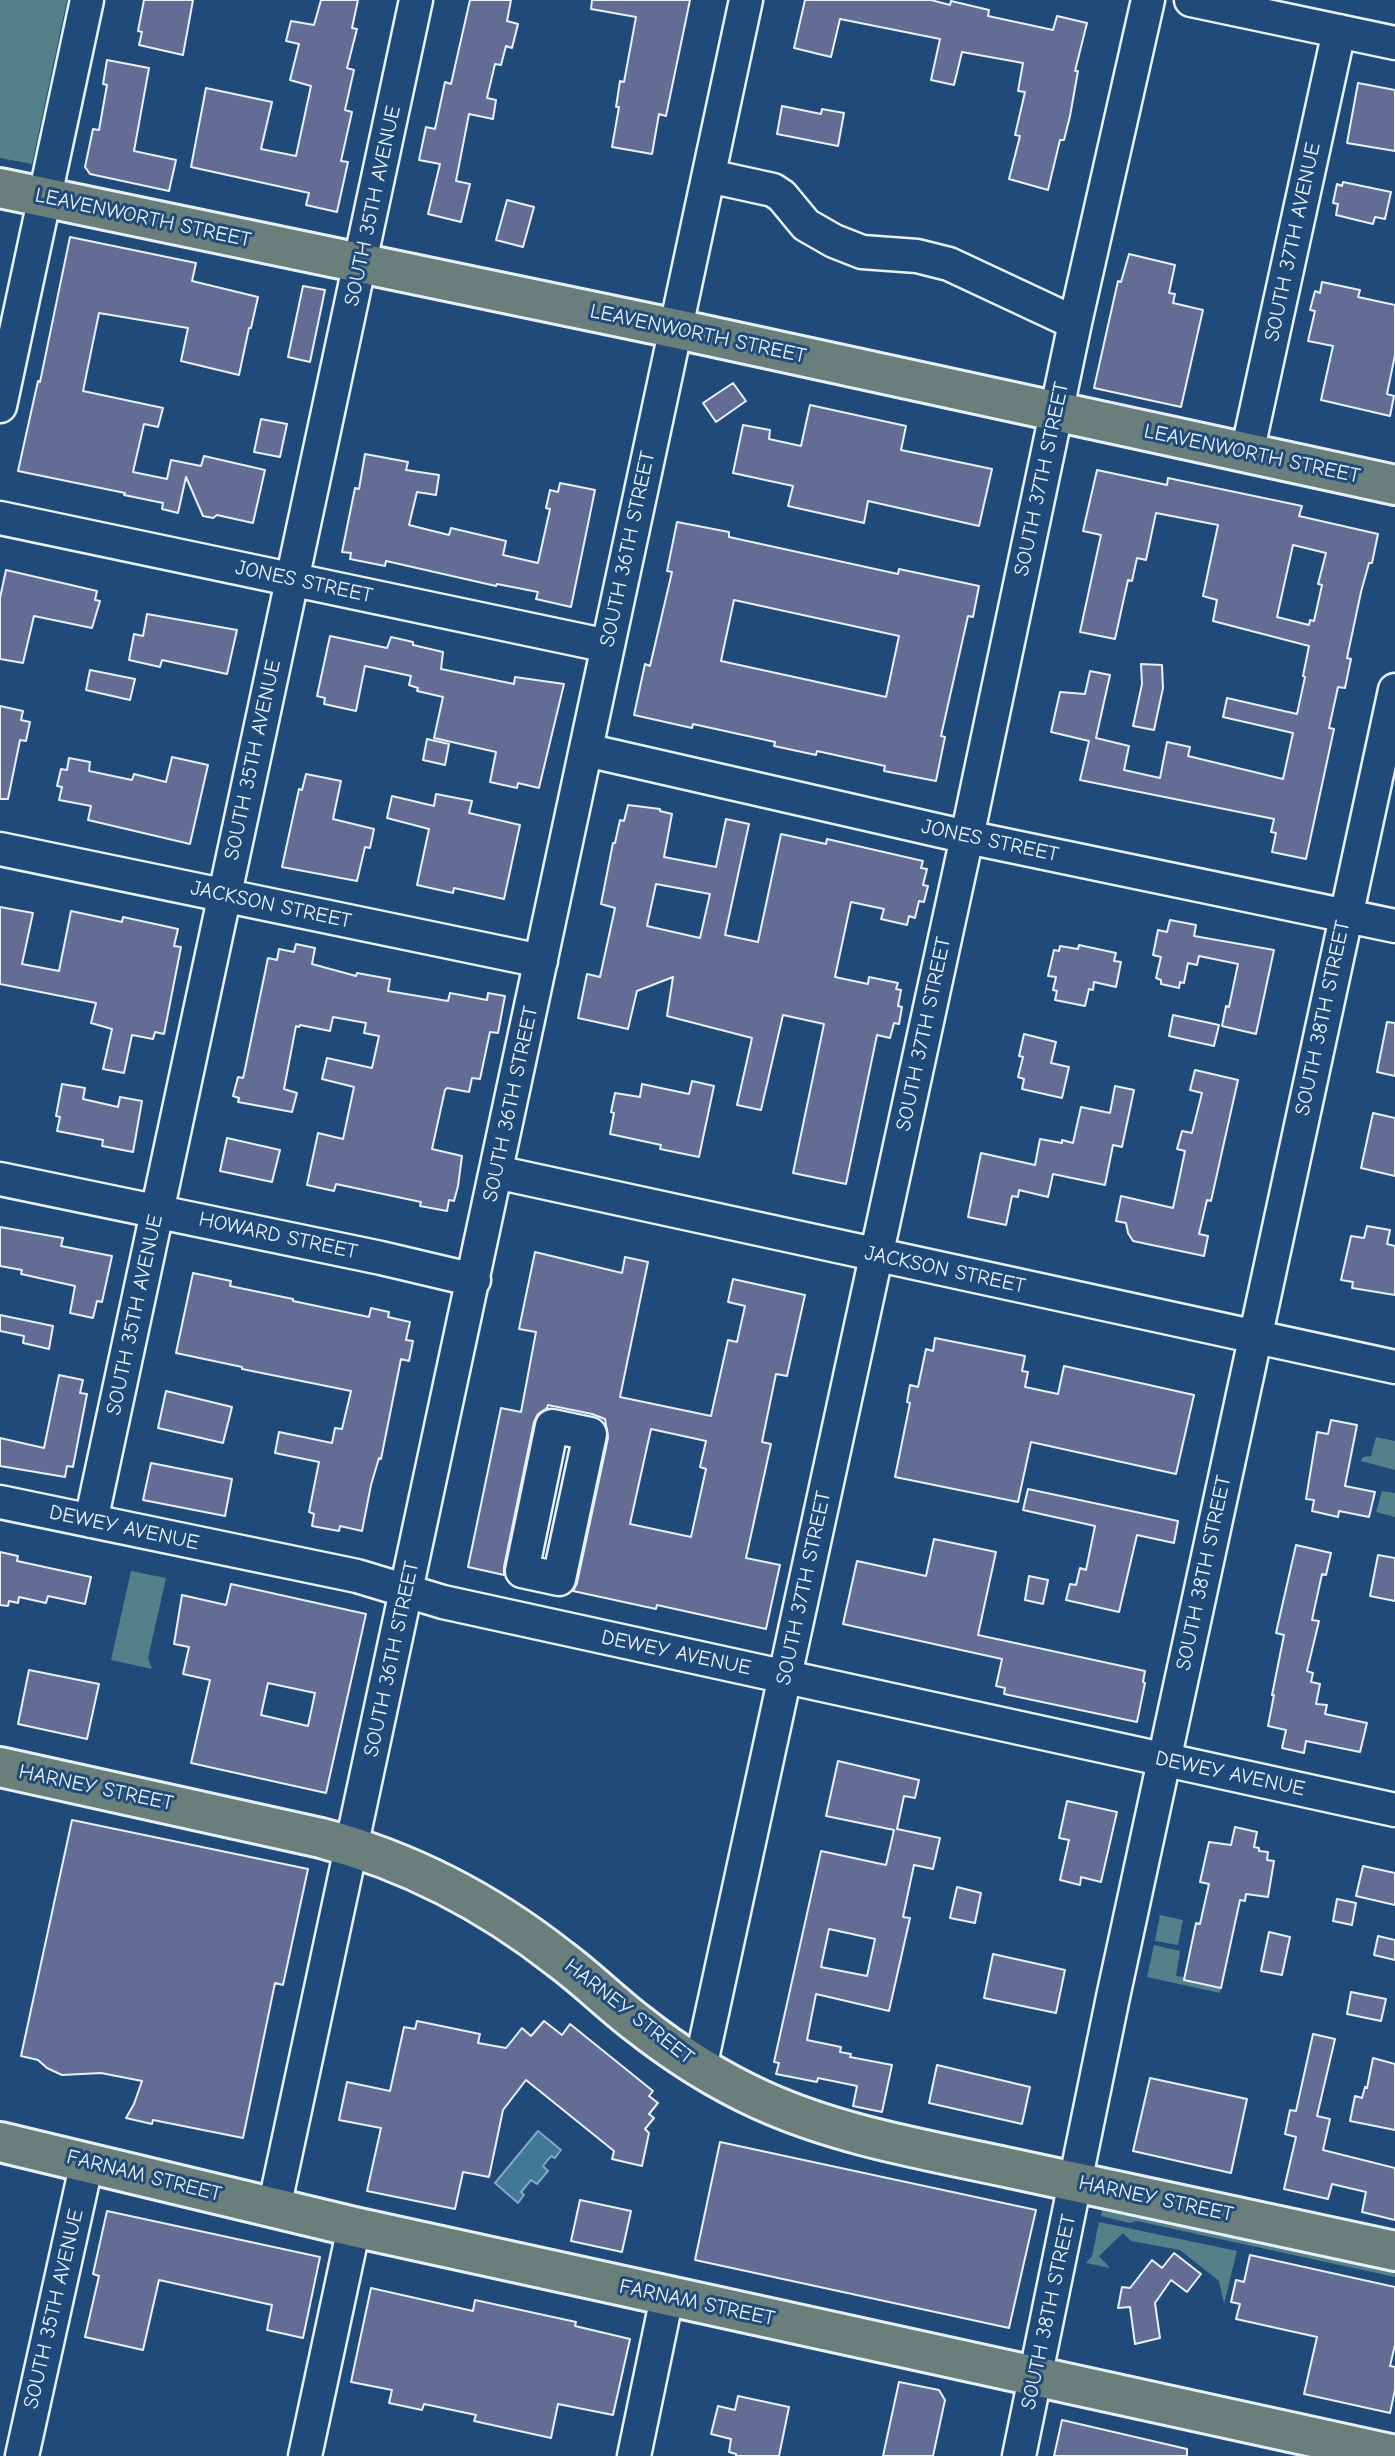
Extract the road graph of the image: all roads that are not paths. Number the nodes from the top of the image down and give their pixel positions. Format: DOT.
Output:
graph roads {
  1 [pos="87,0"];
  2 [pos="416,0"];
  3 [pos="746,0"];
  4 [pos="1148,0"];
  5 [pos="1191,0"];
  6 [pos="1339,31"];
  7 [pos="1395,43"];
  8 [pos="709,176"];
  9 [pos="0,188"];
  10 [pos="46,197"];
  11 [pos="360,264"];
  12 [pos="1075,323"];
  13 [pos="677,329"];
  14 [pos="0,406"];
  15 [pos="1056,413"];
  16 [pos="1247,453"];
  17 [pos="1395,485"];
  18 [pos="0,518"];
  19 [pos="292,579"];
  20 [pos="608,646"];
  21 [pos="1395,690"];
  22 [pos="586,750"];
  23 [pos="967,837"];
  24 [pos="0,849"];
  25 [pos="224,896"];
  26 [pos="1345,915"];
  27 [pos="1395,926"];
  28 [pos="541,961"];
  29 [pos="496,1172"];
  30 [pos="0,1179"];
  31 [pos="157,1211"];
  32 [pos="876,1255"];
  33 [pos="474,1280"];
  34 [pos="1255,1336"];
  35 [pos="1395,1367"];
  36 [pos="0,1502"];
  37 [pos="90,1521"];
  38 [pos="541,1576"];
  39 [pos="405,1591"];
  40 [pos="531,1621"];
  41 [pos="785,1676"];
  42 [pos="1164,1760"];
  43 [pos="0,1768"];
  44 [pos="1395,1810"];
  45 [pos="351,1846"];
  46 [pos="701,2068"];
  47 [pos="0,2142"];
  48 [pos="87,2162"];
  49 [pos="1076,2182"];
  50 [pos="274,2208"];
  51 [pos="354,2227"];
  52 [pos="1395,2251"];
  53 [pos="667,2297"];
  54 [pos="1036,2377"];
  55 [pos="1395,2455"];
  56 [pos="22,2456"];
  57 [pos="305,2456"];
  58 [pos="634,2456"];
  59 [pos="1019,2456"];
  1 -- 10 [label="street"];
  2 -- 11 [label="street, SOUTH 35TH AVENUE"];
  3 -- 8 [label="street, SOUTH 36TH STREET"];
  4 -- 12 [label="street, SOUTH 37TH STREET"];
  5 -- 6 [label="street"];
  6 -- 7 [label="street"];
  6 -- 16 [label="street, SOUTH 37TH AVENUE"];
  8 -- 12 [label="street"];
  8 -- 13 [label="street, SOUTH 36TH STREET"];
  9 -- 10 [label="main road, LEAVENWORTH STREET"];
  10 -- 11 [label="main road, LEAVENWORTH STREET"];
  10 -- 14 [label="street"];
  11 -- 13 [label="main road, LEAVENWORTH STREET"];
  11 -- 19 [label="street, SOUTH 35TH AVENUE"];
  12 -- 15 [label="street, SOUTH 37TH STREET"];
  13 -- 15 [label="main road, LEAVENWORTH STREET"];
  13 -- 20 [label="street, SOUTH 36TH STREET"];
  15 -- 16 [label="main road, LEAVENWORTH STREET"];
  15 -- 23 [label="street, SOUTH 37TH STREET"];
  16 -- 17 [label="main road, LEAVENWORTH STREET"];
  18 -- 19 [label="street, JONES STREET"];
  19 -- 20 [label="street, JONES STREET"];
  19 -- 25 [label="street, SOUTH 35TH AVENUE"];
  20 -- 22 [label="street, SOUTH 36TH STREET"];
  21 -- 26 [label="street, SOUTH 38TH STREET"];
  22 -- 23 [label="street, JONES STREET"];
  22 -- 28 [label="street, SOUTH 36TH STREET"];
  23 -- 26 [label="street, JONES STREET"];
  23 -- 32 [label="street, SOUTH 37TH STREET"];
  24 -- 25 [label="street, JACKSON STREET"];
  25 -- 28 [label="street, JACKSON STREET"];
  25 -- 31 [label="street, SOUTH 35TH AVENUE"];
  26 -- 27 [label="street, JONES STREET"];
  26 -- 34 [label="street, SOUTH 38TH STREET"];
  28 -- 29 [label="street, SOUTH 36TH STREET"];
  29 -- 32 [label="street, JACKSON STREET"];
  29 -- 33 [label="street, SOUTH 36TH STREET"];
  30 -- 31 [label="street, HOWARD STREET"];
  31 -- 33 [label="street, HOWARD STREET"];
  31 -- 37 [label="street, SOUTH 35TH AVENUE"];
  32 -- 34 [label="street, JACKSON STREET"];
  32 -- 41 [label="street, SOUTH 37TH STREET"];
  33 -- 39 [label="street, SOUTH 36TH STREET"];
  34 -- 35 [label="street, JACKSON STREET"];
  34 -- 42 [label="street, SOUTH 38TH STREET"];
  36 -- 37 [label="street, DEWEY AVENUE"];
  37 -- 39 [label="street, DEWEY AVENUE"];
  38 -- 40 [label="street"];
  39 -- 40 [label="street, DEWEY AVENUE"];
  39 -- 45 [label="street, SOUTH 36TH STREET"];
  40 -- 41 [label="street, DEWEY AVENUE"];
  41 -- 42 [label="street, DEWEY AVENUE"];
  41 -- 46 [label="street, SOUTH 37TH STREET"];
  42 -- 44 [label="street, DEWEY AVENUE"];
  42 -- 49 [label="street, SOUTH 38TH STREET"];
  43 -- 45 [label="main road, HARNEY STREET"];
  45 -- 46 [label="main road, HARNEY STREET"];
  45 -- 50 [label="street, SOUTH 36TH STREET"];
  46 -- 49 [label="main road, HARNEY STREET"];
  47 -- 48 [label="main road, FARNAM STREET"];
  48 -- 50 [label="main road, FARNAM STREET"];
  48 -- 56 [label="street, SOUTH 35TH AVENUE"];
  49 -- 52 [label="main road, HARNEY STREET"];
  49 -- 54 [label="street, SOUTH 38TH STREET"];
  50 -- 51 [label="main road, FARNAM STREET"];
  51 -- 53 [label="main road, FARNAM STREET"];
  51 -- 57 [label="street"];
  53 -- 54 [label="main road, FARNAM STREET"];
  53 -- 58 [label="street"];
  54 -- 55 [label="main road, FARNAM STREET"];
  54 -- 59 [label="street, SOUTH 38TH STREET"];
}
